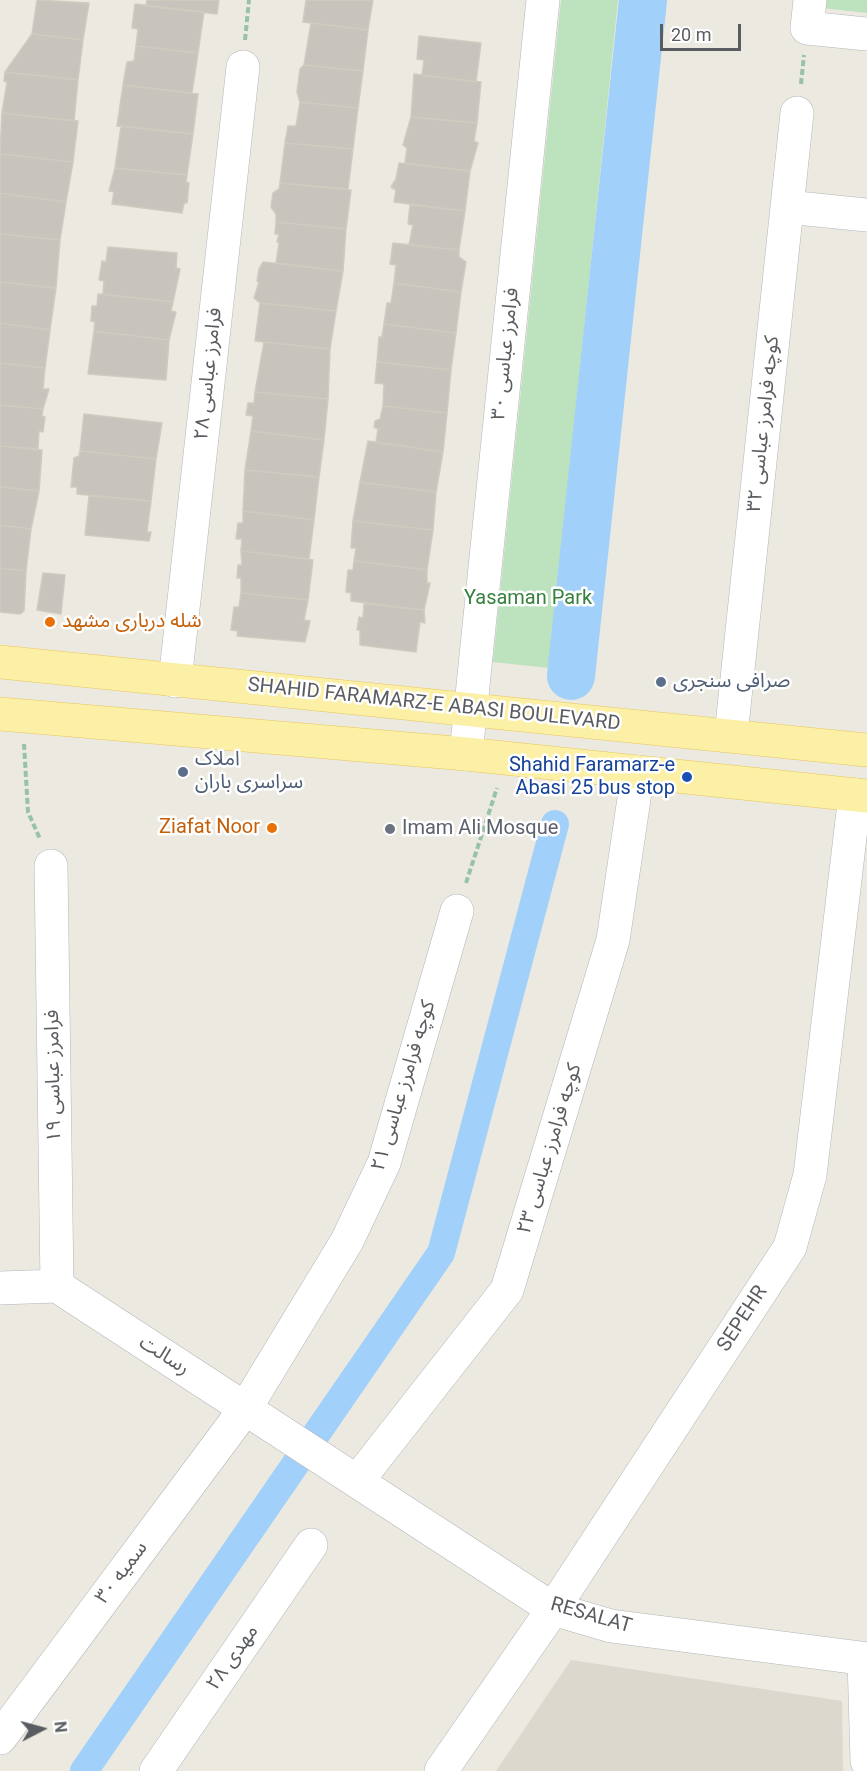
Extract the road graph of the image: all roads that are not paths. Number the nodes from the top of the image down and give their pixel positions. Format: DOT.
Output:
graph roads {
  1 [pos="543,0"];
  2 [pos="808,14"];
  3 [pos="867,34"];
  4 [pos="243,68"];
  5 [pos="797,113"];
  6 [pos="787,207"];
  7 [pos="867,215"];
  8 [pos="0,662"];
  9 [pos="175,681"];
  10 [pos="470,708"];
  11 [pos="11,715"];
  12 [pos="731,735"];
  13 [pos="867,750"];
  14 [pos="466,754"];
  15 [pos="638,772"];
  16 [pos="861,795"];
  17 [pos="51,866"];
  18 [pos="457,911"];
  19 [pos="57,1286"];
  20 [pos="0,1288"];
  21 [pos="258,1417"];
  22 [pos="319,1457"];
  23 [pos="358,1480"];
  24 [pos="311,1545"];
  25 [pos="553,1609"];
  26 [pos="865,1659"];
  27 [pos="0,1738"];
  28 [pos="867,1761"];
  29 [pos="156,1771"];
  30 [pos="441,1771"];
  1 -- 10 [label="street, فرامرز عباسی ۳۰"];
  2 -- 3 [label="street"];
  4 -- 9 [label="street, فرامرز عباسی ۲۸"];
  5 -- 6 [label="street, کوچه فرامرز عباسی ۳۲"];
  6 -- 7 [label="street"];
  6 -- 12 [label="street, کوچه فرامرز عباسی ۳۲"];
  8 -- 9 [label="main road, SHAHID FARAMARZ-E ABASI BOULEVARD"];
  9 -- 10 [label="main road, SHAHID FARAMARZ-E ABASI BOULEVARD"];
  10 -- 12 [label="main road, SHAHID FARAMARZ-E ABASI BOULEVARD"];
  10 -- 14 [label="street, فرامرز عباسی ۳۰"];
  11 -- 14 [label="main road"];
  12 -- 13 [label="main road, SHAHID FARAMARZ-E ABASI BOULEVARD"];
  14 -- 15 [label="main road"];
  15 -- 16 [label="main road"];
  15 -- 23 [label="street, کوچه فرامرز عباسی ۲۳"];
  16 -- 25 [label="street, SEPEHR"];
  17 -- 19 [label="street, فرامرز عباسی ۱۹"];
  18 -- 21 [label="street, کوچه فرامرز عباسی ۲۱"];
  19 -- 20 [label="street"];
  19 -- 21 [label="street, رسالت"];
  21 -- 22 [label="street, رسالت"];
  21 -- 27 [label="street, سمیه ۳۰"];
  22 -- 23 [label="street, RESALAT"];
  23 -- 25 [label="street, RESALAT"];
  24 -- 29 [label="street, مهدی ۲۸"];
  25 -- 26 [label="street, RESALAT"];
  25 -- 30 [label="street, SEPEHR"];
  26 -- 28 [label="street"];
}
